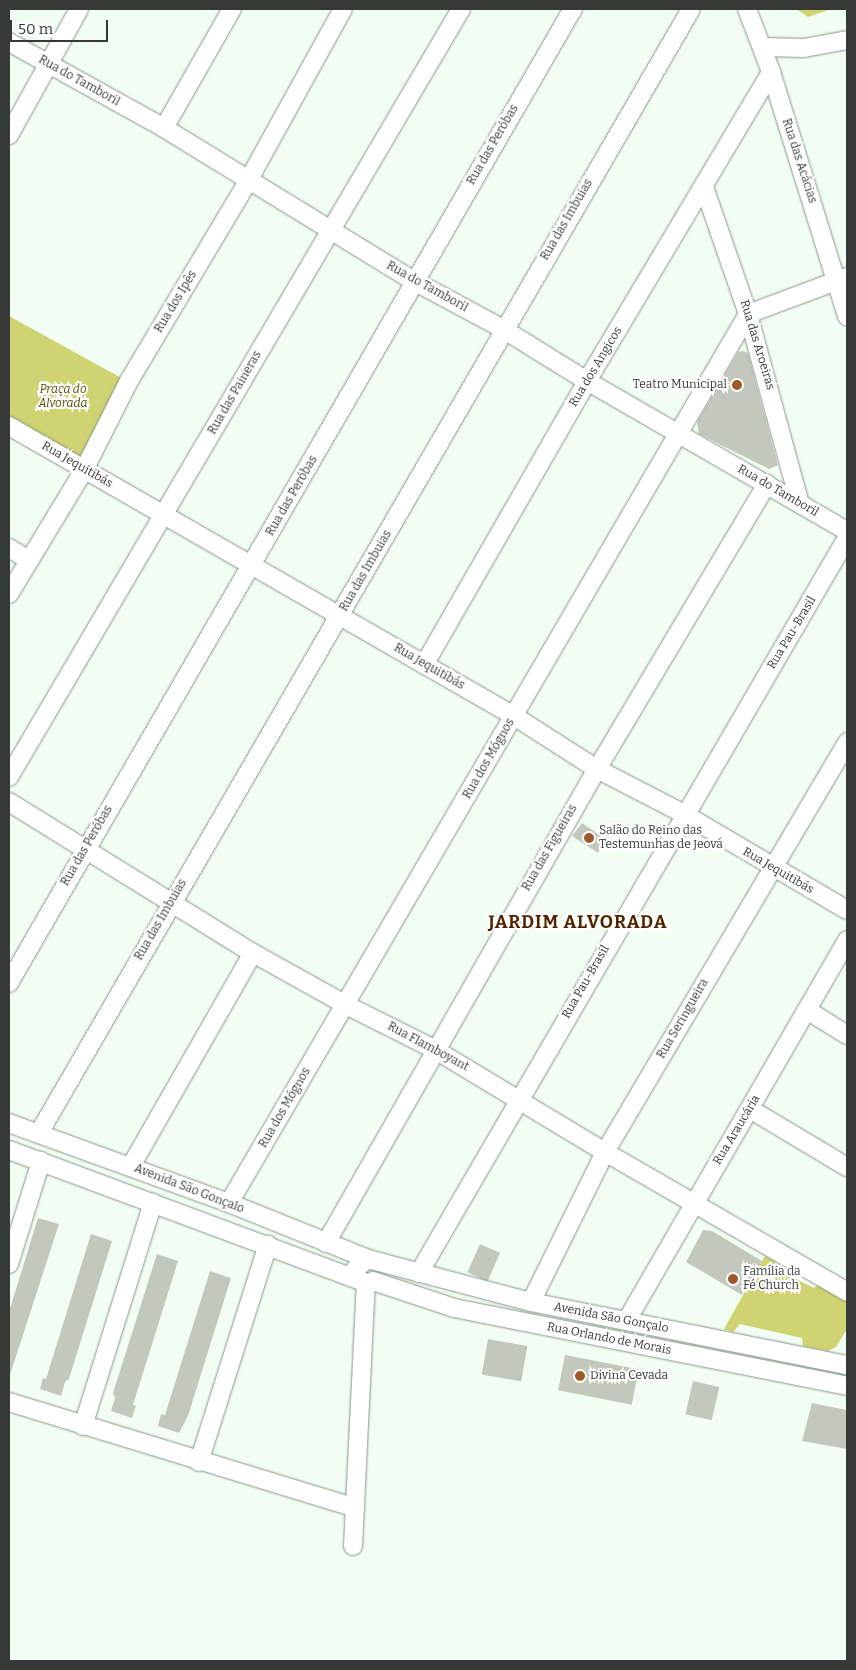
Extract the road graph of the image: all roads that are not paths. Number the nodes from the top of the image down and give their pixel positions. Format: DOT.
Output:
graph roads {
  1 [pos="79,9"];
  2 [pos="232,9"];
  3 [pos="344,9"];
  4 [pos="461,9"];
  5 [pos="573,9"];
  6 [pos="691,9"];
  7 [pos="746,9"];
  8 [pos="847,40"];
  9 [pos="9,42"];
  10 [pos="762,47"];
  11 [pos="50,65"];
  12 [pos="771,72"];
  13 [pos="164,128"];
  14 [pos="9,135"];
  15 [pos="248,181"];
  16 [pos="704,188"];
  17 [pos="330,230"];
  18 [pos="842,279"];
  19 [pos="414,281"];
  20 [pos="748,314"];
  21 [pos="847,316"];
  22 [pos="503,329"];
  23 [pos="587,381"];
  24 [pos="9,426"];
  25 [pos="676,432"];
  26 [pos="84,470"];
  27 [pos="767,484"];
  28 [pos="800,504"];
  29 [pos="164,513"];
  30 [pos="847,531"];
  31 [pos="847,538"];
  32 [pos="9,548"];
  33 [pos="29,560"];
  34 [pos="253,565"];
  35 [pos="9,594"];
  36 [pos="341,616"];
  37 [pos="424,664"];
  38 [pos="514,716"];
  39 [pos="847,742"];
  40 [pos="596,769"];
  41 [pos="9,777"];
  42 [pos="9,802"];
  43 [pos="684,814"];
  44 [pos="86,847"];
  45 [pos="772,868"];
  46 [pos="170,903"];
  47 [pos="847,910"];
  48 [pos="847,940"];
  49 [pos="253,953"];
  50 [pos="9,983"];
  51 [pos="346,1005"];
  52 [pos="807,1010"];
  53 [pos="847,1035"];
  54 [pos="434,1049"];
  55 [pos="519,1097"];
  56 [pos="750,1108"];
  57 [pos="9,1123"];
  58 [pos="39,1133"];
  59 [pos="9,1150"];
  60 [pos="605,1152"];
  61 [pos="41,1161"];
  62 [pos="131,1166"];
  63 [pos="847,1167"];
  64 [pos="694,1202"];
  65 [pos="153,1203"];
  66 [pos="229,1203"];
  67 [pos="326,1243"];
  68 [pos="268,1245"];
  69 [pos="372,1261"];
  70 [pos="9,1264"];
  71 [pos="419,1273"];
  72 [pos="365,1281"];
  73 [pos="847,1292"];
  74 [pos="531,1302"];
  75 [pos="627,1320"];
  76 [pos="744,1344"];
  77 [pos="737,1364"];
  78 [pos="847,1365"];
  79 [pos="847,1386"];
  80 [pos="9,1402"];
  81 [pos="83,1426"];
  82 [pos="199,1462"];
  83 [pos="355,1508"];
  84 [pos="353,1546"];
  1 -- 11 [label="street"];
  2 -- 13 [label="street"];
  3 -- 15 [label="street, Rua dos Ipês"];
  4 -- 17 [label="street, Rua das Paineras"];
  5 -- 19 [label="street, Rua das Peróbas"];
  6 -- 22 [label="street, Rua das Imbuias"];
  7 -- 10 [label="street, Rua das Acácias"];
  8 -- 10 [label="street"];
  9 -- 11 [label="street, Rua do Tamboril"];
  10 -- 12 [label="street, Rua das Acácias"];
  11 -- 13 [label="street, Rua do Tamboril"];
  11 -- 14 [label="street"];
  12 -- 16 [label="street, Rua dos Angicos"];
  12 -- 18 [label="street, Rua das Acácias"];
  13 -- 15 [label="street, Rua do Tamboril"];
  15 -- 17 [label="street, Rua do Tamboril"];
  15 -- 26 [label="street, Rua dos Ipês"];
  16 -- 20 [label="street, Rua das Aroeiras"];
  16 -- 23 [label="street, Rua dos Angicos"];
  17 -- 19 [label="street, Rua do Tamboril"];
  17 -- 29 [label="street, Rua das Paineras"];
  18 -- 20 [label="street"];
  18 -- 21 [label="street, Rua das Acácias"];
  19 -- 22 [label="street, Rua do Tamboril"];
  19 -- 34 [label="street, Rua das Peróbas"];
  20 -- 25 [label="street, Rua dos Mógnos"];
  20 -- 28 [label="street, Rua das Aroeiras"];
  22 -- 23 [label="street, Rua do Tamboril"];
  22 -- 36 [label="street, Rua das Imbuias"];
  23 -- 25 [label="street, Rua do Tamboril"];
  23 -- 37 [label="street, Rua dos Angicos"];
  24 -- 26 [label="street, Rua Jequitibás"];
  25 -- 27 [label="street, Rua do Tamboril"];
  25 -- 38 [label="street, Rua dos Mógnos"];
  26 -- 29 [label="street, Rua Jequitibás"];
  26 -- 33 [label="street, Rua dos Ipês"];
  27 -- 28 [label="street, Rua do Tamboril"];
  27 -- 40 [label="street, Rua das Figueiras"];
  28 -- 30 [label="street, Rua do Tamboril"];
  29 -- 34 [label="street, Rua Jequitibás"];
  29 -- 41 [label="street, Rua das Paineras"];
  31 -- 43 [label="street, Rua Pau-Brasil"];
  32 -- 33 [label="street"];
  33 -- 35 [label="street, Rua dos Ipês"];
  34 -- 36 [label="street, Rua Jequitibás"];
  34 -- 44 [label="street, Rua das Peróbas"];
  36 -- 37 [label="street, Rua Jequitibás"];
  36 -- 46 [label="street, Rua das Imbuias"];
  37 -- 38 [label="street, Rua Jequitibás"];
  38 -- 40 [label="street, Rua Jequitibás"];
  38 -- 51 [label="street, Rua dos Mógnos"];
  39 -- 45 [label="street, Rua Seringueira"];
  40 -- 43 [label="street, Rua Jequitibás"];
  40 -- 54 [label="street, Rua das Figueiras"];
  42 -- 44 [label="street, Rua Flamboyant"];
  43 -- 45 [label="street, Rua Jequitibás"];
  43 -- 55 [label="street, Rua Pau-Brasil"];
  44 -- 46 [label="street, Rua Flamboyant"];
  44 -- 50 [label="street, Rua das Peróbas"];
  45 -- 47 [label="street, Rua Jequitibás"];
  45 -- 60 [label="street, Rua Seringueira"];
  46 -- 49 [label="street, Rua Flamboyant"];
  46 -- 58 [label="street, Rua das Imbuias"];
  48 -- 52 [label="street, Rua Araucária"];
  49 -- 51 [label="street, Rua Flamboyant"];
  49 -- 62 [label="street"];
  51 -- 54 [label="street, Rua Flamboyant"];
  51 -- 66 [label="street, Rua dos Mógnos"];
  52 -- 53 [label="street"];
  52 -- 56 [label="street, Rua Araucária"];
  54 -- 55 [label="street, Rua Flamboyant"];
  54 -- 67 [label="street, Rua das Figueiras"];
  55 -- 60 [label="street, Rua Flamboyant"];
  55 -- 71 [label="street, Rua Pau-Brasil"];
  56 -- 63 [label="street"];
  56 -- 64 [label="street, Rua Araucária"];
  57 -- 58 [label="street, Avenida São Gonçalo"];
  58 -- 62 [label="street, Avenida São Gonçalo"];
  59 -- 61 [label="street, Avenida São Gonçalo"];
  60 -- 64 [label="street, Rua Flamboyant"];
  60 -- 74 [label="street, Rua Seringueira"];
  61 -- 65 [label="street, Avenida São Gonçalo"];
  61 -- 70 [label="street"];
  62 -- 66 [label="street, Avenida São Gonçalo"];
  64 -- 73 [label="street, Rua Flamboyant"];
  64 -- 75 [label="street, Rua Araucária"];
  65 -- 68 [label="street, Avenida São Gonçalo"];
  65 -- 81 [label="street"];
  66 -- 67 [label="street, Avenida São Gonçalo"];
  67 -- 69 [label="street, Avenida São Gonçalo"];
  68 -- 72 [label="street, Avenida São Gonçalo"];
  68 -- 82 [label="street"];
  69 -- 71 [label="street, Avenida São Gonçalo"];
  69 -- 72 [label="street"];
  71 -- 74 [label="street, Avenida São Gonçalo"];
  72 -- 77 [label="street, Rua Orlando de Morais"];
  72 -- 83 [label="street"];
  74 -- 75 [label="street, Avenida São Gonçalo"];
  75 -- 76 [label="street, Avenida São Gonçalo"];
  76 -- 77 [label="street"];
  76 -- 78 [label="street, Avenida São Gonçalo"];
  77 -- 79 [label="street, Rua Orlando de Morais"];
  80 -- 81 [label="street"];
  81 -- 82 [label="street"];
  82 -- 83 [label="street"];
  83 -- 84 [label="street"];
}
